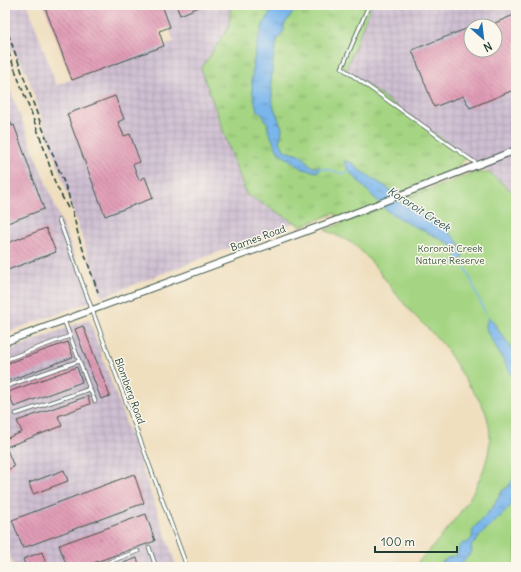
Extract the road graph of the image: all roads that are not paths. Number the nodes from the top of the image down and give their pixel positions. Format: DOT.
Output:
graph roads {
  1 [pos="369,5"];
  2 [pos="516,150"];
  3 [pos="478,165"];
  4 [pos="59,220"];
  5 [pos="92,310"];
  6 [pos="64,320"];
  7 [pos="70,336"];
  8 [pos="5,342"];
  9 [pos="5,360"];
  10 [pos="79,361"];
  11 [pos="7,386"];
  12 [pos="89,387"];
  13 [pos="95,401"];
  14 [pos="16,414"];
  15 [pos="149,548"];
  16 [pos="138,552"];
  17 [pos="96,567"];
  18 [pos="156,567"];
  19 [pos="187,567"];
  1 -- 3 [label="lane"];
  2 -- 3 [label="street, Barnes Road"];
  3 -- 5 [label="street, Barnes Road"];
  4 -- 5 [label="lane, Blomberg Road"];
  5 -- 6 [label="street, Barnes Road"];
  5 -- 19 [label="lane, Blomberg Road"];
  6 -- 7 [label="lane"];
  6 -- 8 [label="street, Barnes Road"];
  7 -- 9 [label="lane"];
  7 -- 10 [label="lane"];
  10 -- 11 [label="lane"];
  10 -- 12 [label="lane"];
  12 -- 13 [label="lane"];
  12 -- 14 [label="lane"];
  15 -- 18 [label="lane"];
  16 -- 17 [label="lane"];
}
